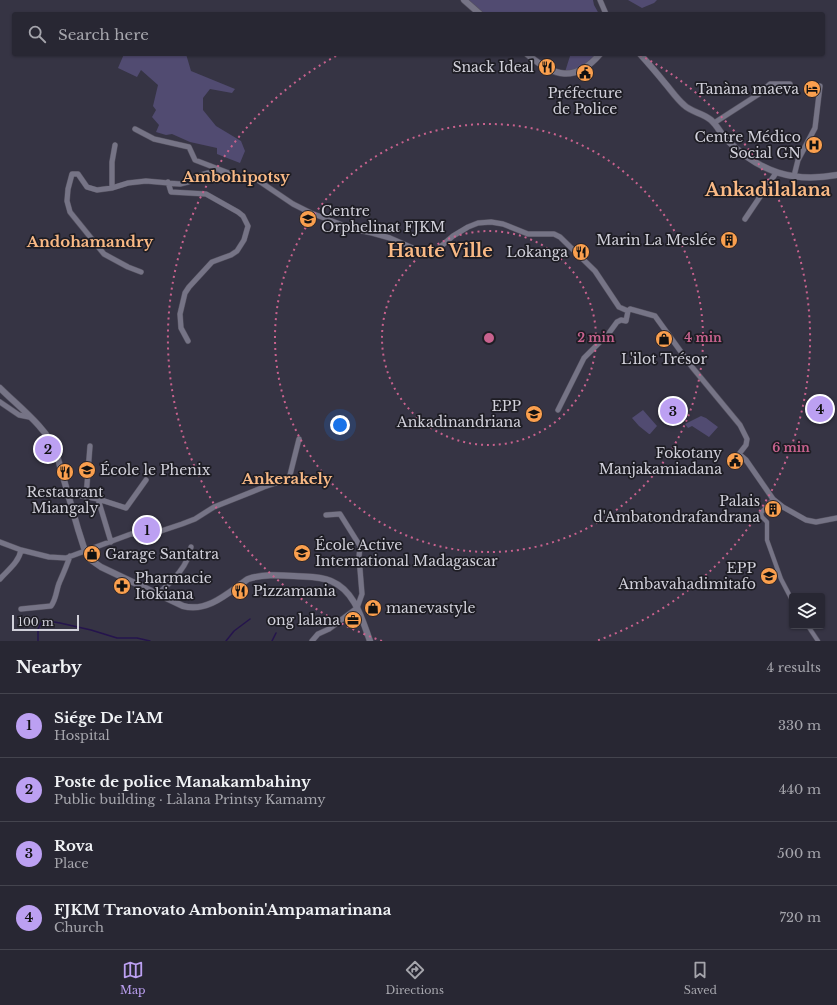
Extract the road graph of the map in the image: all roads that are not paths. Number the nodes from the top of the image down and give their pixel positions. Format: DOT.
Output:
graph roads {
  1 [pos="464,0"];
  2 [pos="600,0"];
  3 [pos="478,12"];
  4 [pos="605,12"];
  5 [pos="530,56"];
  6 [pos="598,56"];
  7 [pos="642,56"];
  8 [pos="790,84"];
  9 [pos="820,86"];
  10 [pos="714,123"];
  11 [pos="135,130"];
  12 [pos="115,145"];
  13 [pos="776,172"];
  14 [pos="837,175"];
  15 [pos="794,176"];
  16 [pos="239,177"];
  17 [pos="168,182"];
  18 [pos="112,188"];
  19 [pos="745,220"];
  20 [pos="141,272"];
  21 [pos="628,311"];
  22 [pos="188,341"];
  23 [pos="0,388"];
  24 [pos="0,402"];
  25 [pos="558,410"];
  26 [pos="29,417"];
  27 [pos="300,439"];
  28 [pos="90,446"];
  29 [pos="146,480"];
  30 [pos="67,492"];
  31 [pos="86,497"];
  32 [pos="773,498"];
  33 [pos="98,499"];
  34 [pos="326,515"];
  35 [pos="837,518"];
  36 [pos="0,542"];
  37 [pos="111,542"];
  38 [pos="191,547"];
  39 [pos="20,550"];
  40 [pos="85,551"];
  41 [pos="70,556"];
  42 [pos="0,579"];
  43 [pos="158,594"];
  44 [pos="789,594"];
  45 [pos="357,608"];
  46 [pos="21,609"];
  47 [pos="810,629"];
  48 [pos="312,641"];
  49 [pos="370,641"];
  50 [pos="818,641"];
  1 -- 3 [label="street"];
  2 -- 4 [label="street"];
  5 -- 6 [label="street"];
  7 -- 10 [label="street"];
  8 -- 10 [label="street"];
  9 -- 15 [label="street"];
  10 -- 13 [label="street"];
  11 -- 16 [label="street"];
  12 -- 18 [label="street"];
  13 -- 15 [label="street"];
  13 -- 19 [label="street"];
  14 -- 15 [label="street"];
  16 -- 17 [label="street"];
  16 -- 21 [label="street"];
  17 -- 18 [label="street"];
  17 -- 22 [label="street"];
  18 -- 20 [label="street"];
  21 -- 25 [label="street"];
  21 -- 32 [label="street"];
  23 -- 26 [label="street"];
  24 -- 26 [label="street"];
  26 -- 30 [label="street"];
  27 -- 37 [label="street"];
  28 -- 31 [label="street"];
  29 -- 33 [label="street"];
  30 -- 31 [label="street"];
  30 -- 40 [label="street"];
  31 -- 33 [label="street"];
  32 -- 35 [label="street"];
  32 -- 44 [label="street"];
  33 -- 37 [label="street"];
  34 -- 45 [label="street"];
  36 -- 39 [label="street"];
  37 -- 40 [label="street"];
  38 -- 43 [label="street"];
  39 -- 41 [label="street"];
  39 -- 42 [label="street"];
  40 -- 41 [label="street"];
  40 -- 43 [label="street"];
  41 -- 46 [label="street"];
  43 -- 45 [label="street"];
  45 -- 48 [label="street"];
  45 -- 49 [label="street"];
  47 -- 50 [label="street"];
}
